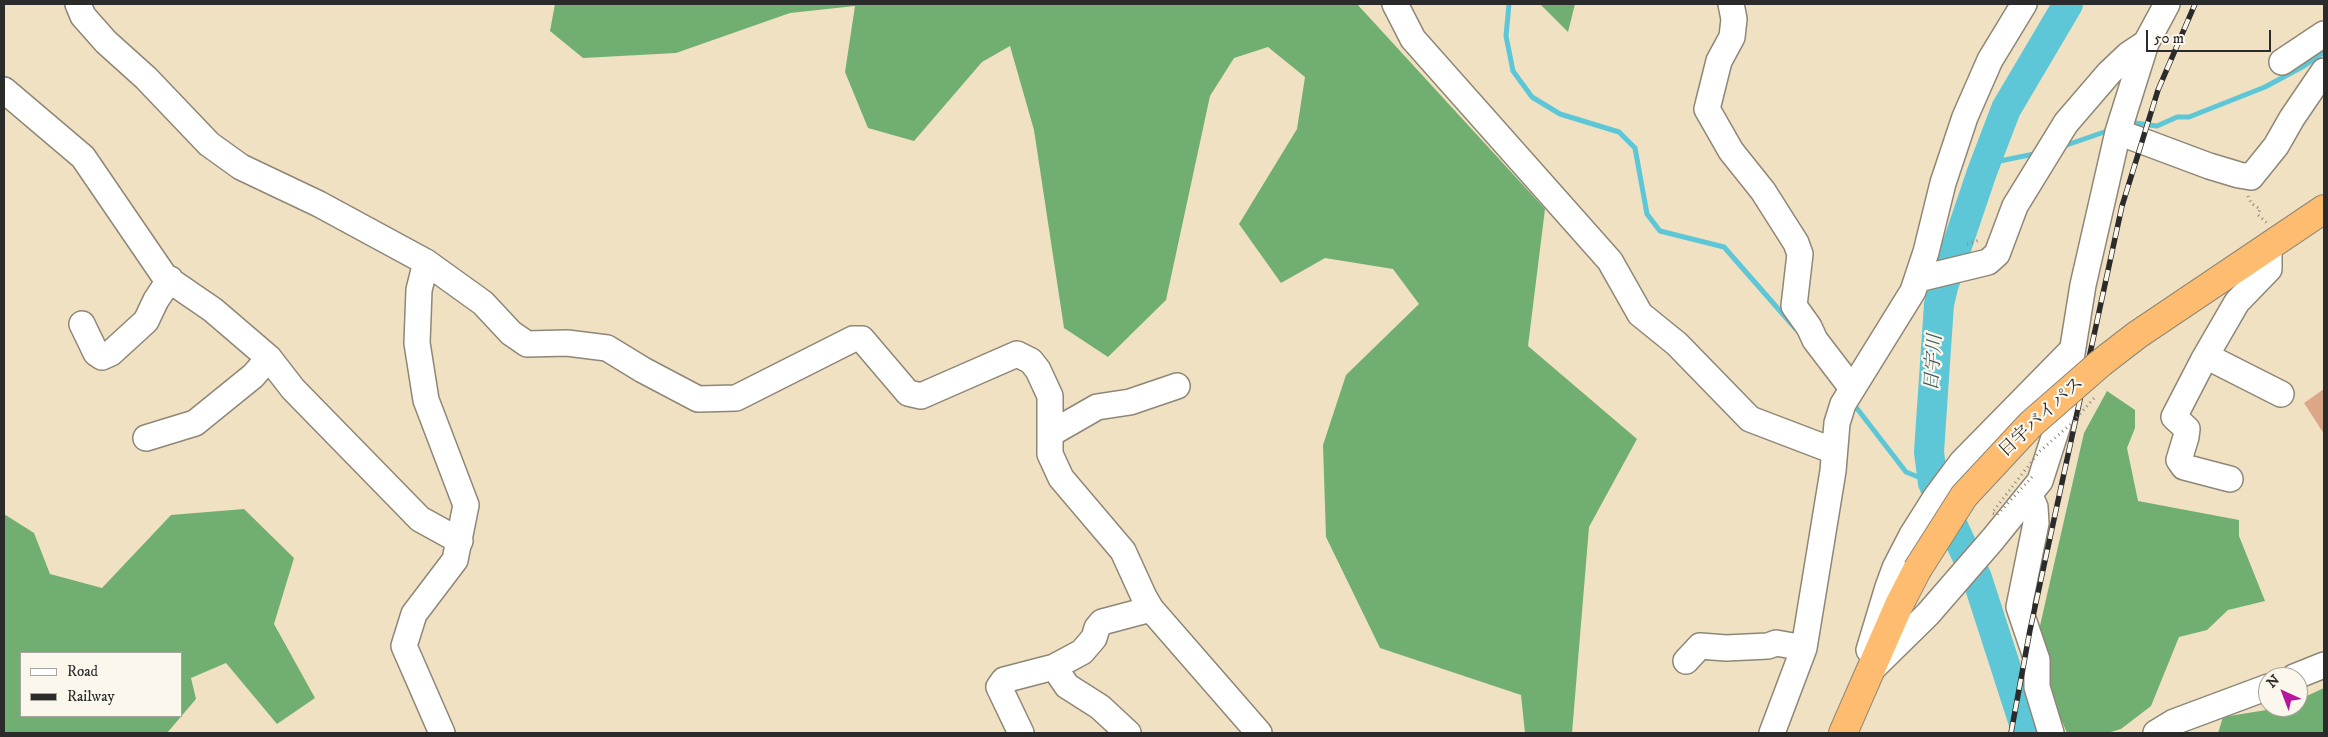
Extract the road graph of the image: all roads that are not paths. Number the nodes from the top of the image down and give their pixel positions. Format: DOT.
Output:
graph roads {
  1 [pos="78,4"];
  2 [pos="1396,4"];
  3 [pos="1733,4"];
  4 [pos="2024,4"];
  5 [pos="2167,4"];
  6 [pos="2324,34"];
  7 [pos="2146,43"];
  8 [pos="2282,62"];
  9 [pos="2324,71"];
  10 [pos="4,90"];
  11 [pos="2120,125"];
  12 [pos="2324,209"];
  13 [pos="2270,235"];
  14 [pos="426,262"];
  15 [pos="1922,278"];
  16 [pos="170,279"];
  17 [pos="82,324"];
  18 [pos="2071,351"];
  19 [pos="2206,356"];
  20 [pos="269,358"];
  21 [pos="1177,386"];
  22 [pos="1848,393"];
  23 [pos="2281,394"];
  24 [pos="1050,434"];
  25 [pos="146,438"];
  26 [pos="1834,451"];
  27 [pos="2230,479"];
  28 [pos="2031,487"];
  29 [pos="460,541"];
  30 [pos="1151,609"];
  31 [pos="1804,648"];
  32 [pos="1686,661"];
  33 [pos="2324,665"];
  34 [pos="1054,667"];
  35 [pos="2308,671"];
  36 [pos="1868,673"];
  37 [pos="2258,691"];
  38 [pos="1847,721"];
  39 [pos="442,733"];
  40 [pos="1021,733"];
  41 [pos="1128,733"];
  42 [pos="1259,733"];
  43 [pos="1772,733"];
  44 [pos="2051,733"];
  45 [pos="2156,733"];
  1 -- 14 [label="street"];
  2 -- 26 [label="street"];
  3 -- 22 [label="street"];
  4 -- 15 [label="street"];
  5 -- 7 [label="street"];
  6 -- 8 [label="street"];
  7 -- 11 [label="street"];
  7 -- 15 [label="street"];
  9 -- 11 [label="street"];
  10 -- 16 [label="street"];
  11 -- 18 [label="street"];
  12 -- 13 [label="highway, 日宇バイパス"];
  13 -- 19 [label="street"];
  13 -- 36 [label="highway, 日宇バイパス, bridge"];
  14 -- 24 [label="street"];
  14 -- 29 [label="street"];
  15 -- 22 [label="street"];
  16 -- 17 [label="street"];
  16 -- 20 [label="street"];
  18 -- 28 [label="street"];
  18 -- 38 [label="street"];
  19 -- 23 [label="street"];
  19 -- 27 [label="street"];
  20 -- 25 [label="street"];
  20 -- 29 [label="street"];
  21 -- 24 [label="street"];
  22 -- 26 [label="street"];
  24 -- 30 [label="street"];
  26 -- 31 [label="street"];
  28 -- 36 [label="street"];
  28 -- 44 [label="street"];
  29 -- 39 [label="street"];
  30 -- 34 [label="street"];
  30 -- 42 [label="street"];
  31 -- 32 [label="street"];
  31 -- 43 [label="street"];
  33 -- 35 [label="street"];
  34 -- 40 [label="street"];
  34 -- 41 [label="street"];
  36 -- 38 [label="highway, 日宇バイパス"];
  37 -- 45 [label="street"];
}
